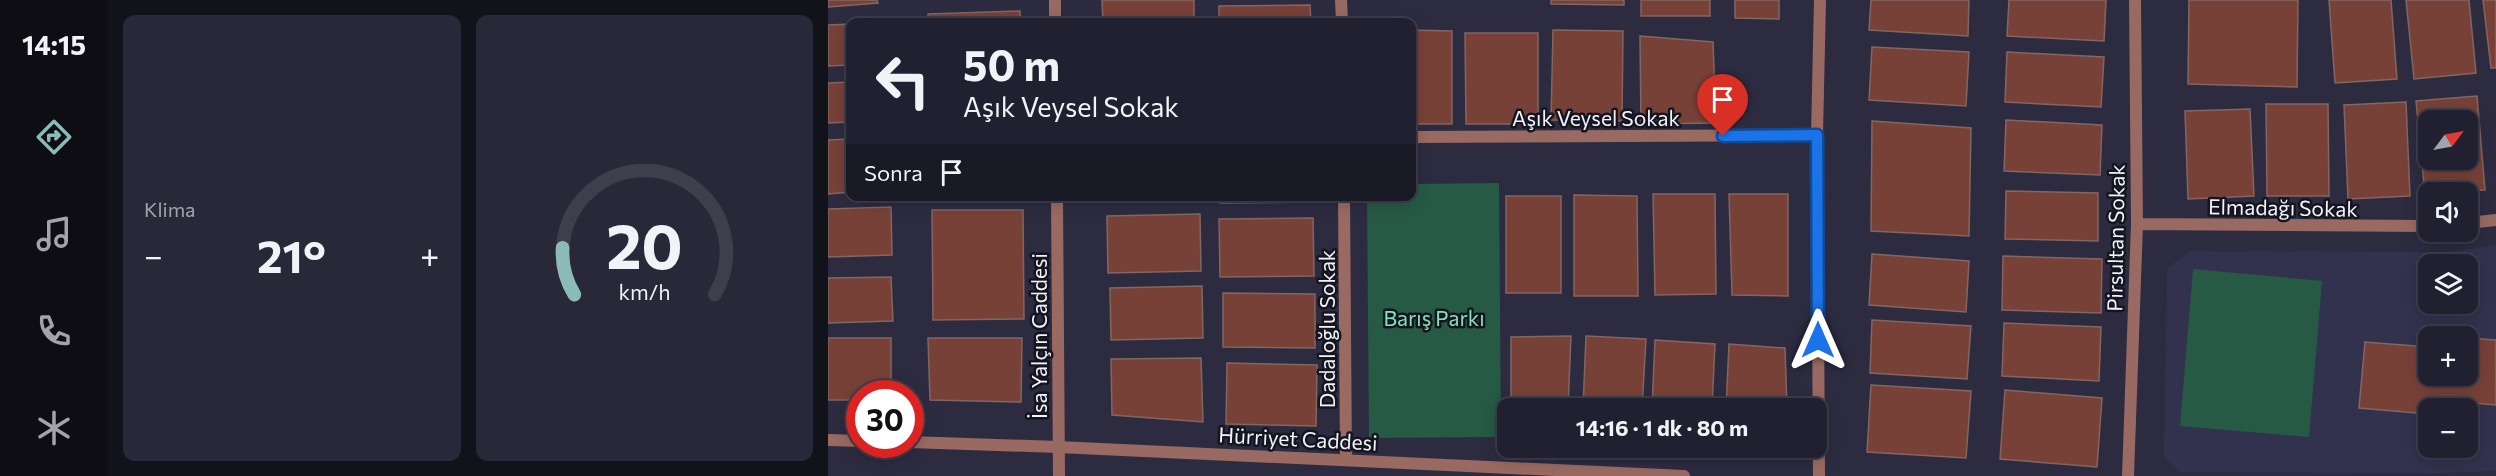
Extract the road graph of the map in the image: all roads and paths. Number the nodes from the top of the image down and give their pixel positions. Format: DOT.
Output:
graph roads {
  1 [pos="1055,0"];
  2 [pos="1341,0"];
  3 [pos="1820,0"];
  4 [pos="2135,0"];
  5 [pos="1055,18"];
  6 [pos="1342,18"];
  7 [pos="1817,135"];
  8 [pos="1416,137"];
  9 [pos="1057,201"];
  10 [pos="1344,201"];
  11 [pos="2496,220"];
  12 [pos="2478,222"];
  13 [pos="2137,224"];
  14 [pos="2418,226"];
  15 [pos="828,440"];
  16 [pos="846,441"];
  17 [pos="924,442"];
  18 [pos="1058,447"];
  19 [pos="1346,460"];
  20 [pos="1059,476"];
  21 [pos="1684,476"];
  22 [pos="1819,476"];
  23 [pos="2128,476"];
  1 -- 5 [label="street"];
  2 -- 6 [label="street"];
  3 -- 7 [label="street"];
  4 -- 13 [label="street, Pirsultan Sokak"];
  7 -- 8 [label="street, Aşık Veysel Sokak"];
  7 -- 22 [label="street"];
  9 -- 18 [label="street, İsa Yalçın Caddesi"];
  10 -- 19 [label="street, Dadaloğlu Sokak"];
  11 -- 12 [label="street"];
  13 -- 14 [label="street, Elmadağı Sokak"];
  13 -- 23 [label="street, Pirsultan Sokak"];
  15 -- 16 [label="street"];
  17 -- 18 [label="street, Hürriyet Caddesi"];
  18 -- 19 [label="street, Hürriyet Caddesi"];
  18 -- 20 [label="street, İsa Yalçın Caddesi"];
  19 -- 21 [label="street, Hürriyet Caddesi"];
}
